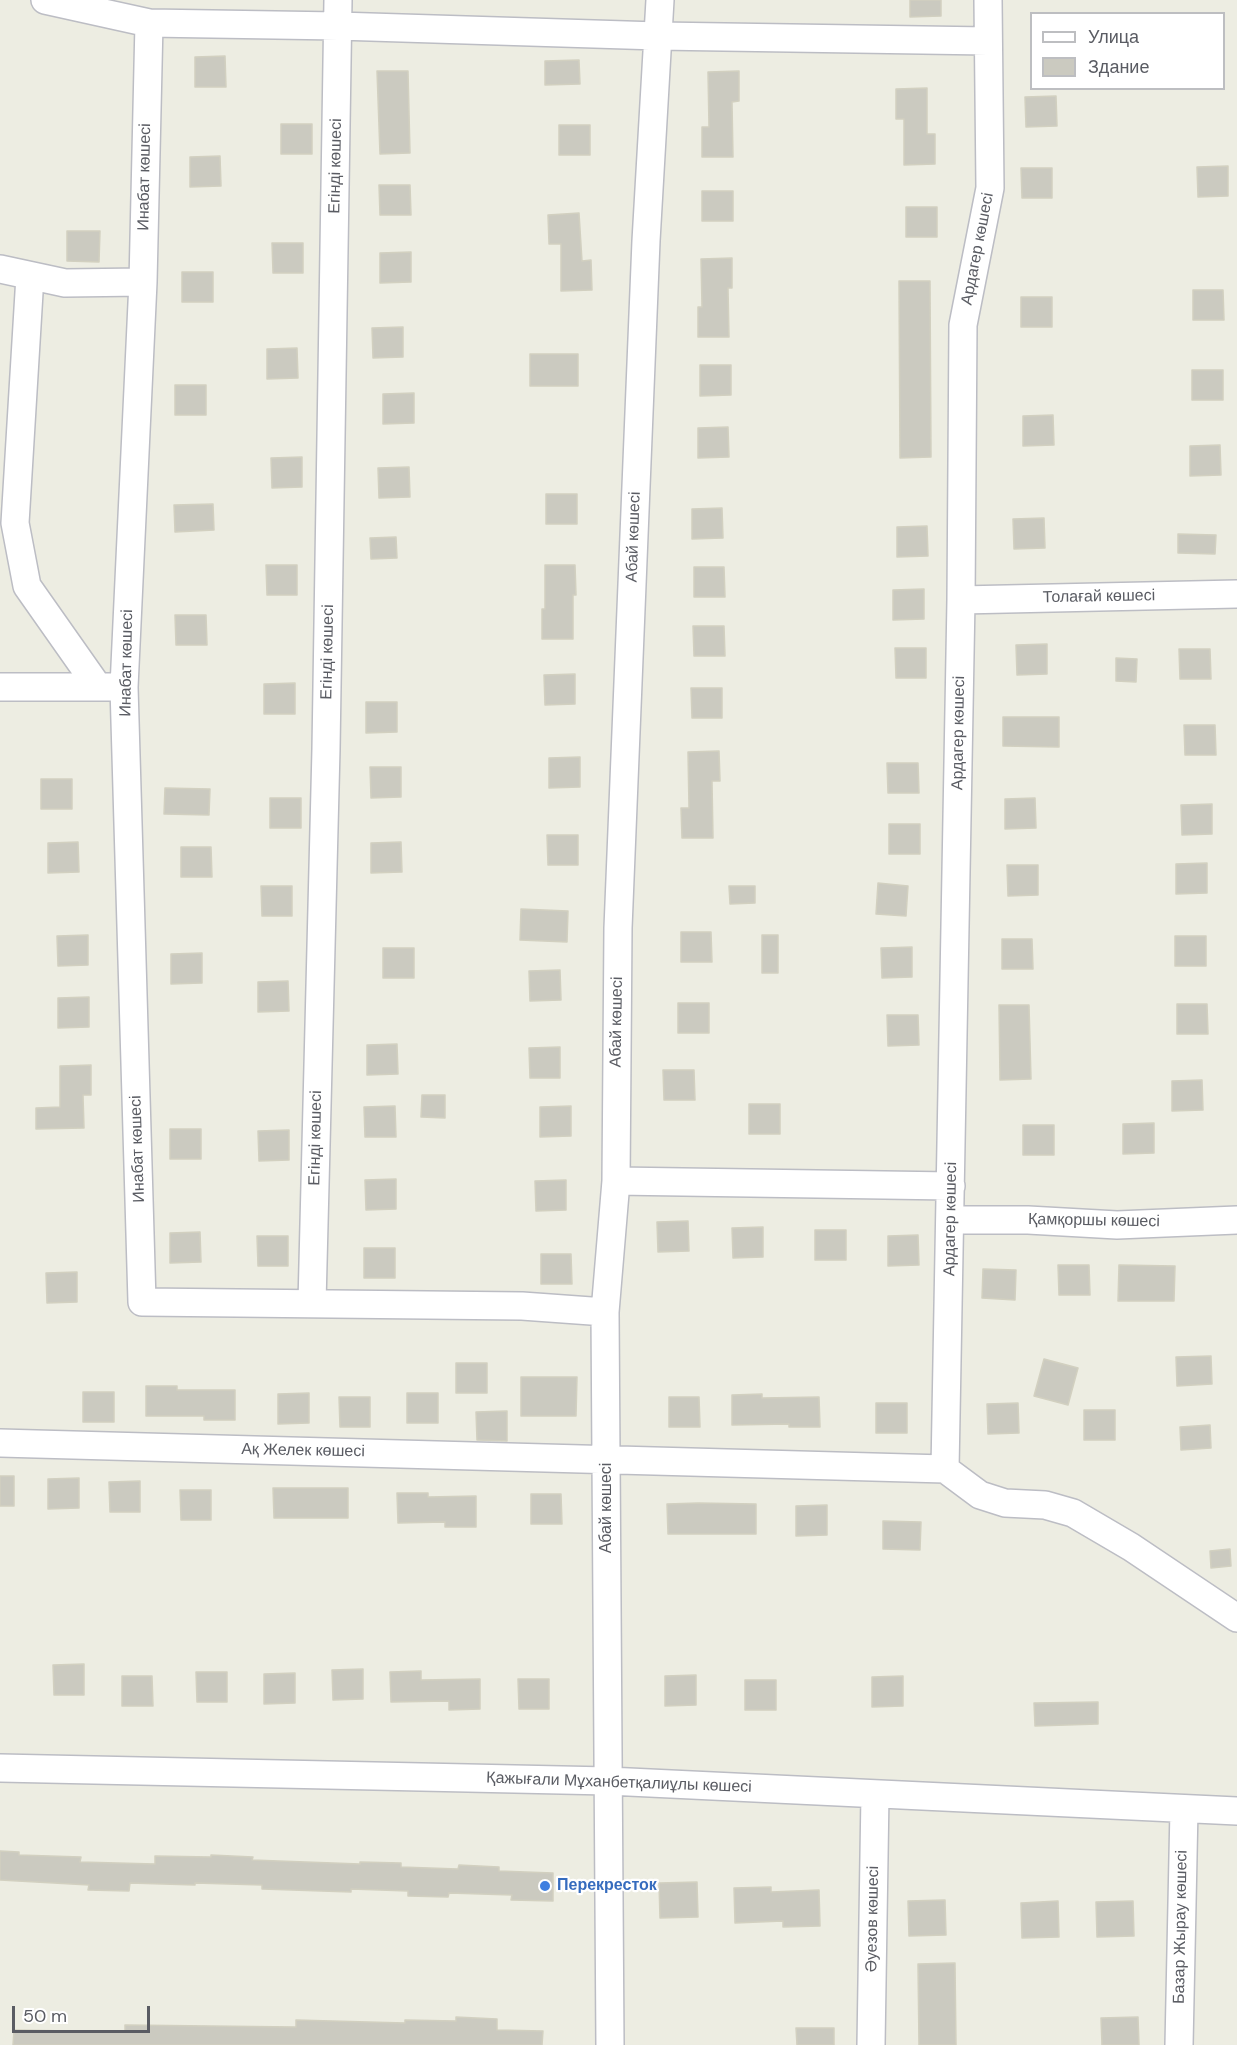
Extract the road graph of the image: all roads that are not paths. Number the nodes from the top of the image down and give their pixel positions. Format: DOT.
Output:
graph roads {
  1 [pos="45,0"];
  2 [pos="660,0"];
  3 [pos="988,0"];
  4 [pos="338,13"];
  5 [pos="149,23"];
  6 [pos="658,36"];
  7 [pos="988,41"];
  8 [pos="0,269"];
  9 [pos="30,276"];
  10 [pos="143,282"];
  11 [pos="1237,594"];
  12 [pos="961,600"];
  13 [pos="0,687"];
  14 [pos="111,687"];
  15 [pos="616,1181"];
  16 [pos="951,1186"];
  17 [pos="951,1220"];
  18 [pos="1237,1220"];
  19 [pos="312,1304"];
  20 [pos="605,1312"];
  21 [pos="0,1443"];
  22 [pos="606,1458"];
  23 [pos="945,1469"];
  24 [pos="1237,1618"];
  25 [pos="0,1768"];
  26 [pos="608,1781"];
  27 [pos="875,1794"];
  28 [pos="1184,1809"];
  29 [pos="1237,1811"];
  30 [pos="610,2045"];
  31 [pos="871,2045"];
  32 [pos="1179,2045"];
  1 -- 5 [label="street"];
  2 -- 6 [label="street, Абай көшесі"];
  3 -- 7 [label="street, Ардагер көшесі"];
  4 -- 5 [label="street"];
  4 -- 6 [label="street"];
  4 -- 19 [label="street, Егінді көшесі"];
  5 -- 10 [label="street, Инабат көшесі"];
  6 -- 7 [label="street"];
  6 -- 15 [label="street, Абай көшесі"];
  7 -- 12 [label="street, Ардагер көшесі"];
  8 -- 9 [label="street"];
  9 -- 10 [label="street"];
  9 -- 14 [label="street"];
  10 -- 14 [label="street, Инабат көшесі"];
  11 -- 12 [label="street, Толағай көшесі"];
  12 -- 16 [label="street, Ардагер көшесі"];
  13 -- 14 [label="street"];
  14 -- 19 [label="street, Инабат көшесі"];
  15 -- 16 [label="street"];
  15 -- 20 [label="street, Абай көшесі"];
  16 -- 17 [label="street, Ардагер көшесі"];
  17 -- 18 [label="street, Қамқоршы көшесі"];
  17 -- 23 [label="street, Ардагер көшесі"];
  19 -- 20 [label="street"];
  20 -- 22 [label="street, Абай көшесі"];
  21 -- 22 [label="street, Ақ Желек көшесі"];
  22 -- 23 [label="street, Ақ Желек көшесі"];
  22 -- 26 [label="street, Абай көшесі"];
  23 -- 24 [label="street"];
  25 -- 26 [label="street, Қажығали Мұханбетқалиұлы көшесі"];
  26 -- 27 [label="street, Қажығали Мұханбетқалиұлы көшесі"];
  26 -- 30 [label="street, Абай көшесі"];
  27 -- 28 [label="street, Қажығали Мұханбетқалиұлы көшесі"];
  27 -- 31 [label="street, Әуезов көшесі"];
  28 -- 29 [label="street, Қажығали Мұханбетқалиұлы көшесі"];
  28 -- 32 [label="street, Базар Жырау көшесі"];
}
